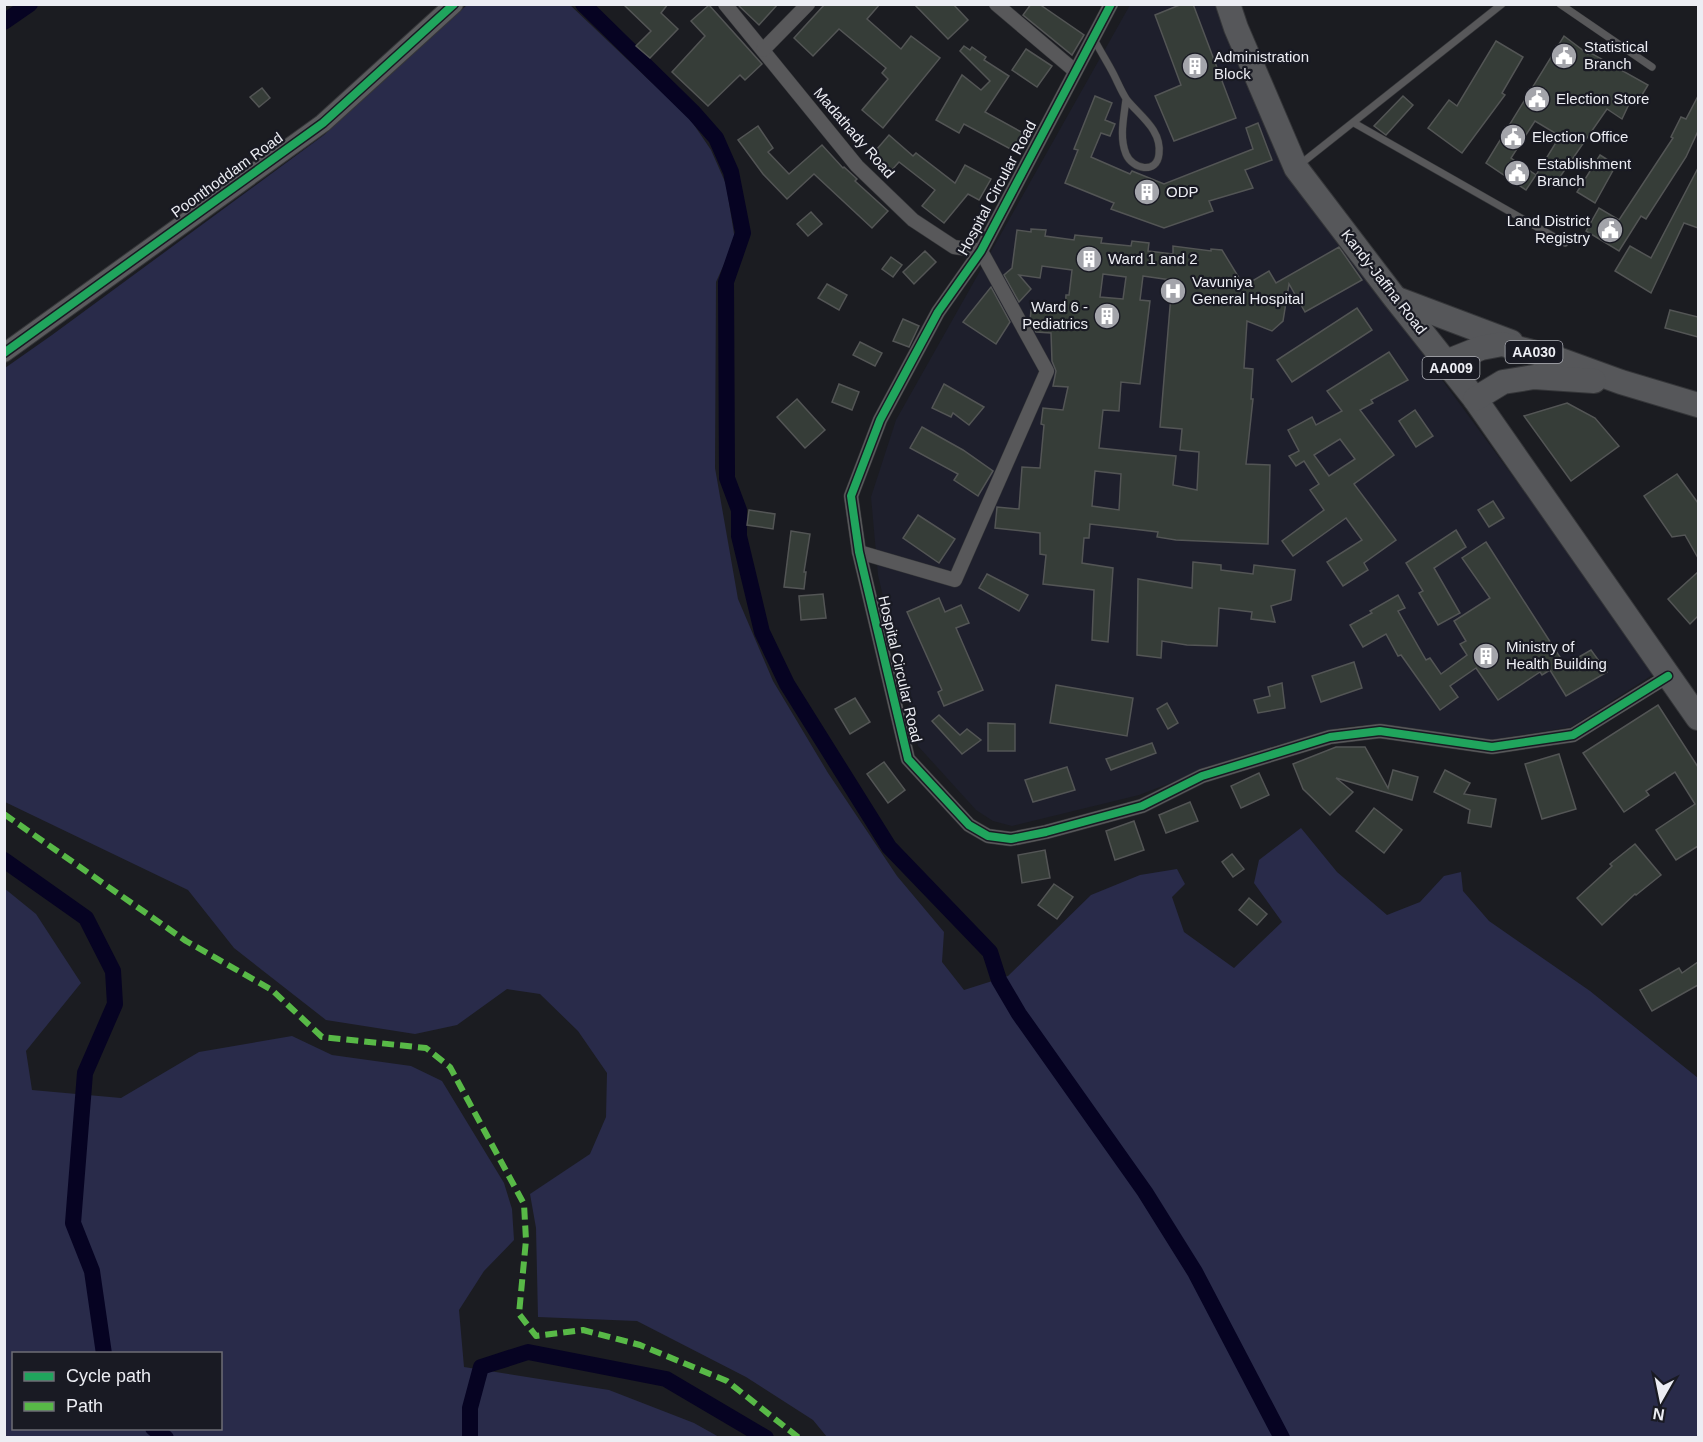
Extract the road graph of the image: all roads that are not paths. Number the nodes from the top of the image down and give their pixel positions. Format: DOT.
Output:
graph roads {
  1 [pos="454,4"];
  2 [pos="725,4"];
  3 [pos="808,4"];
  4 [pos="996,4"];
  5 [pos="1111,4"];
  6 [pos="1228,4"];
  7 [pos="1502,4"];
  8 [pos="1560,4"];
  9 [pos="1094,39"];
  10 [pos="763,50"];
  11 [pos="1652,67"];
  12 [pos="1075,71"];
  13 [pos="1126,99"];
  14 [pos="1354,123"];
  15 [pos="1296,168"];
  16 [pos="1565,243"];
  17 [pos="981,251"];
  18 [pos="1395,298"];
  19 [pos="4,353"];
  20 [pos="1555,358"];
  21 [pos="1446,362"];
  22 [pos="1621,382"];
  23 [pos="1475,399"];
  24 [pos="1698,405"];
  25 [pos="858,552"];
  26 [pos="1668,676"];
  27 [pos="1698,718"];
  1 -- 19 [label="street, Poonthoddam Road"];
  2 -- 10 [label="street, Madathady Road"];
  3 -- 10 [label="street"];
  4 -- 12 [label="street"];
  5 -- 9 [label="street, Hospital Circular Road"];
  6 -- 15 [label="highway, Kandy-Jaffna Road / AA009"];
  7 -- 14 [label="lane"];
  8 -- 11 [label="lane"];
  9 -- 12 [label="street, Hospital Circular Road"];
  9 -- 13 [label="lane"];
  10 -- 17 [label="street, Madathady Road"];
  12 -- 17 [label="street, Hospital Circular Road"];
  13 -- 13 [label="lane"];
  14 -- 15 [label="lane"];
  14 -- 16 [label="lane"];
  15 -- 18 [label="highway, Kandy-Jaffna Road / AA009"];
  17 -- 25 [label="street, Hospital Circular Road"];
  17 -- 25 [label="street"];
  18 -- 20 [label="highway"];
  18 -- 21 [label="highway, Kandy-Jaffna Road / AA009"];
  20 -- 21 [label="highway, AA030"];
  20 -- 22 [label="highway, AA030"];
  21 -- 23 [label="highway, Kandy-Jaffna Road / AA009"];
  22 -- 23 [label="highway, AA030"];
  22 -- 24 [label="highway, AA030"];
  23 -- 26 [label="highway, Kandy-Jaffna Road / AA009"];
  25 -- 26 [label="street, Hospital Circular Road"];
  26 -- 27 [label="highway, Kandy-Jaffna Road / AA009"];
}
